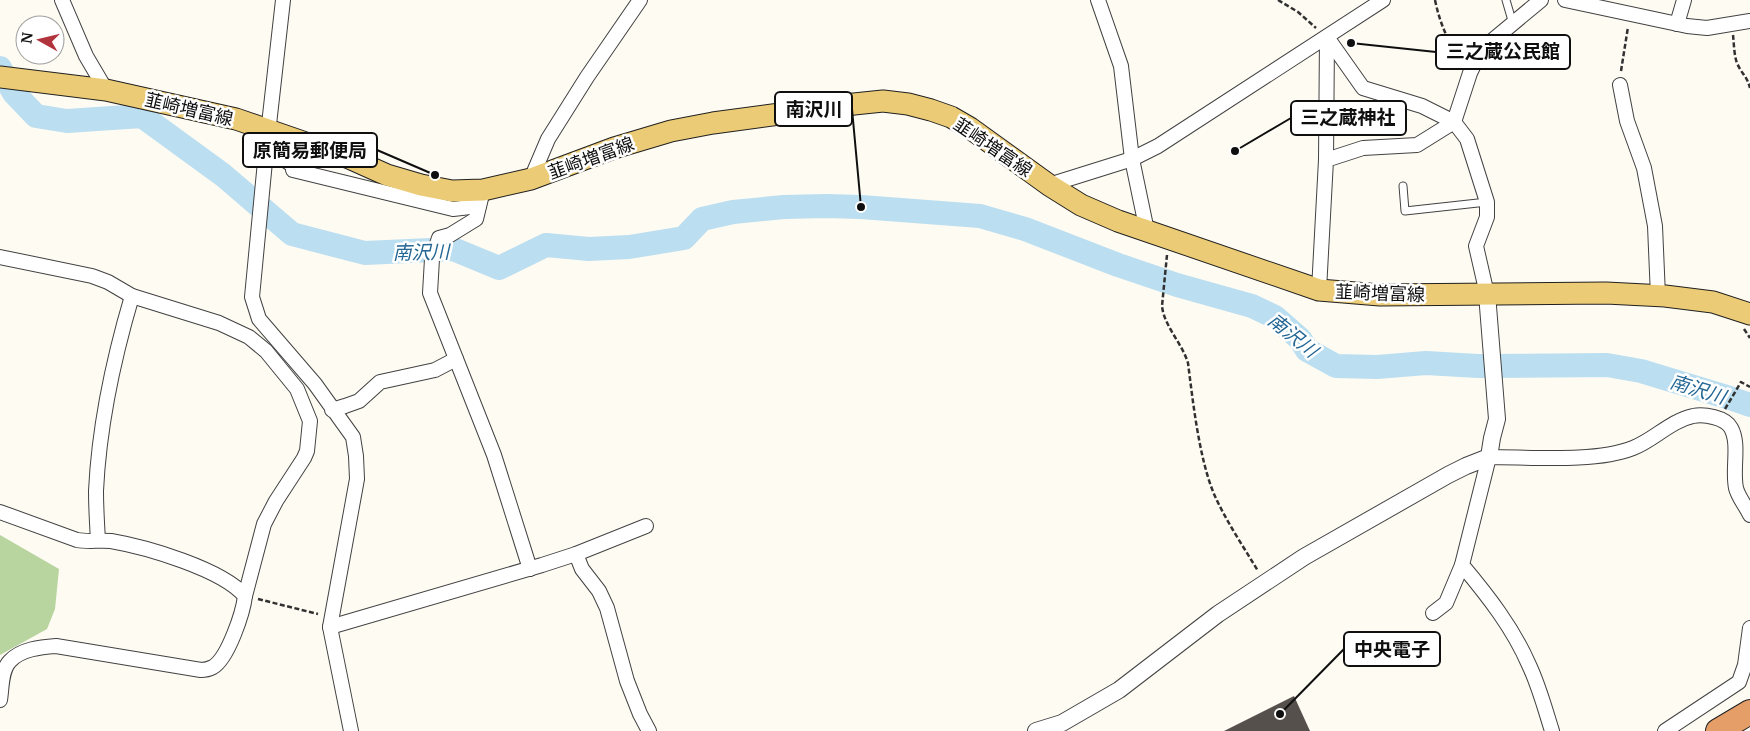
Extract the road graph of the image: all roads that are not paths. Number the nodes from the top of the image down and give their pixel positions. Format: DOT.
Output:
graph roads {
  1 [pos="62,0"];
  2 [pos="283,0"];
  3 [pos="640,0"];
  4 [pos="1098,0"];
  5 [pos="1383,0"];
  6 [pos="1506,0"];
  7 [pos="1541,0"];
  8 [pos="1565,0"];
  9 [pos="1684,0"];
  10 [pos="1750,21"];
  11 [pos="1677,24"];
  12 [pos="1513,25"];
  13 [pos="1327,37"];
  14 [pos="0,77"];
  15 [pos="1620,85"];
  16 [pos="106,90"];
  17 [pos="1454,122"];
  18 [pos="268,130"];
  19 [pos="266,151"];
  20 [pos="1132,159"];
  21 [pos="1326,160"];
  22 [pos="293,170"];
  23 [pos="531,179"];
  24 [pos="1049,186"];
  25 [pos="1403,186"];
  26 [pos="481,198"];
  27 [pos="1487,202"];
  28 [pos="1147,231"];
  29 [pos="0,256"];
  30 [pos="1319,290"];
  31 [pos="1487,294"];
  32 [pos="132,296"];
  33 [pos="1658,296"];
  34 [pos="1750,314"];
  35 [pos="268,329"];
  36 [pos="279,341"];
  37 [pos="255,342"];
  38 [pos="266,351"];
  39 [pos="456,358"];
  40 [pos="332,410"];
  41 [pos="1489,457"];
  42 [pos="0,512"];
  43 [pos="1750,514"];
  44 [pos="646,526"];
  45 [pos="98,540"];
  46 [pos="576,554"];
  47 [pos="1462,565"];
  48 [pos="530,569"];
  49 [pos="245,596"];
  50 [pos="1433,613"];
  51 [pos="331,622"];
  52 [pos="1750,628"];
  53 [pos="0,700"];
  54 [pos="1750,712"];
  55 [pos="351,731"];
  56 [pos="649,731"];
  57 [pos="1036,731"];
  58 [pos="1552,731"];
  59 [pos="1665,731"];
  60 [pos="1718,731"];
  1 -- 16 [label="street"];
  2 -- 18 [label="street"];
  3 -- 23 [label="street"];
  4 -- 20 [label="street"];
  5 -- 13 [label="street"];
  6 -- 12 [label="lane"];
  7 -- 12 [label="street"];
  8 -- 11 [label="street"];
  9 -- 11 [label="street"];
  10 -- 11 [label="street"];
  12 -- 17 [label="street"];
  13 -- 17 [label="street"];
  13 -- 20 [label="street"];
  13 -- 21 [label="street"];
  14 -- 16 [label="main road, 韮崎増富線"];
  15 -- 33 [label="street"];
  16 -- 18 [label="main road, 韮崎増富線"];
  17 -- 21 [label="street"];
  17 -- 27 [label="street"];
  18 -- 19 [label="street"];
  18 -- 26 [label="main road, 韮崎増富線"];
  19 -- 22 [label="lane"];
  19 -- 35 [label="street"];
  20 -- 24 [label="street"];
  20 -- 28 [label="street"];
  21 -- 30 [label="street"];
  22 -- 26 [label="street"];
  23 -- 24 [label="main road, 韮崎増富線"];
  23 -- 26 [label="main road, 韮崎増富線"];
  24 -- 28 [label="main road, 韮崎増富線"];
  25 -- 27 [label="lane"];
  26 -- 39 [label="street"];
  27 -- 31 [label="street"];
  28 -- 30 [label="main road, 韮崎増富線"];
  29 -- 32 [label="street"];
  30 -- 31 [label="main road, 韮崎増富線"];
  31 -- 33 [label="main road, 韮崎増富線"];
  31 -- 41 [label="street"];
  32 -- 37 [label="street"];
  32 -- 45 [label="street"];
  33 -- 34 [label="main road, 韮崎増富線"];
  35 -- 36 [label="street"];
  35 -- 37 [label="street"];
  36 -- 38 [label="street"];
  36 -- 40 [label="street"];
  37 -- 38 [label="street"];
  38 -- 49 [label="street"];
  39 -- 40 [label="street"];
  39 -- 48 [label="street"];
  40 -- 51 [label="street"];
  41 -- 43 [label="street"];
  41 -- 47 [label="street"];
  41 -- 57 [label="street"];
  42 -- 45 [label="street"];
  44 -- 46 [label="street"];
  45 -- 49 [label="street"];
  46 -- 48 [label="street"];
  46 -- 56 [label="street"];
  47 -- 50 [label="street"];
  47 -- 58 [label="street"];
  48 -- 51 [label="street"];
  49 -- 53 [label="street"];
  51 -- 55 [label="street"];
  52 -- 59 [label="street"];
  54 -- 60 [label="highway"];
}
